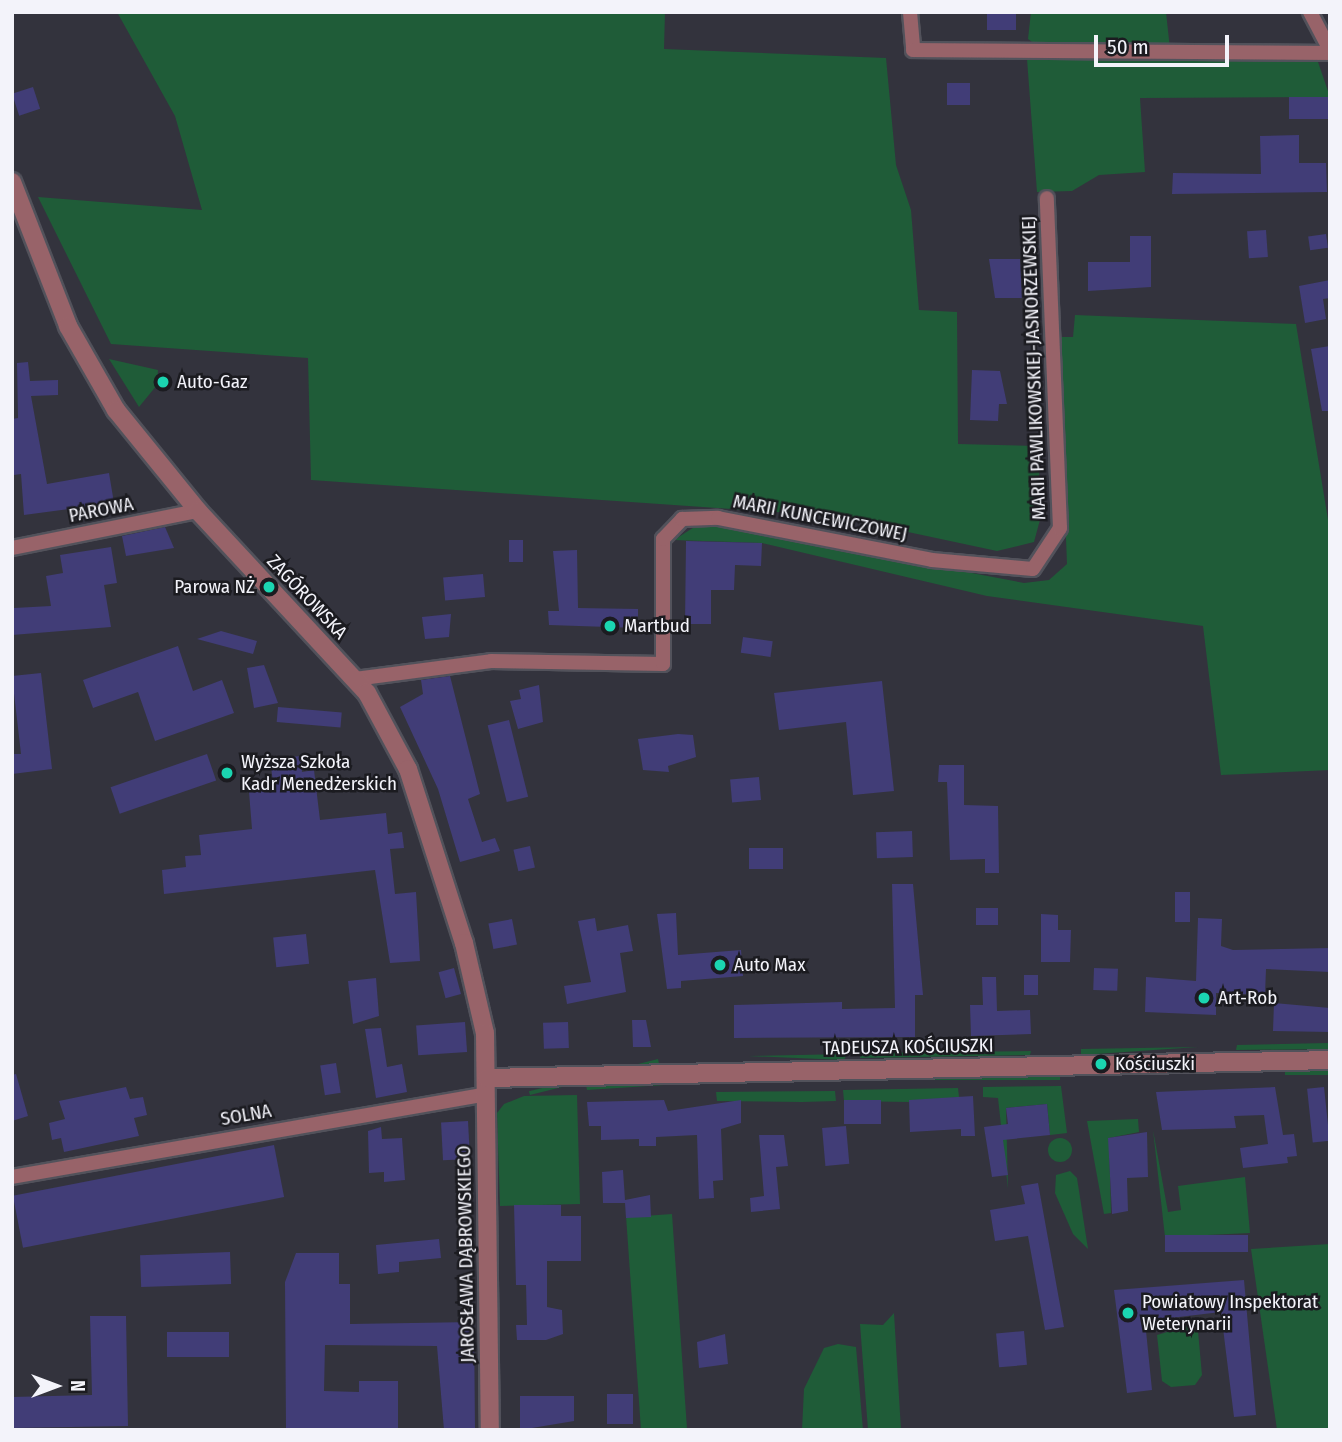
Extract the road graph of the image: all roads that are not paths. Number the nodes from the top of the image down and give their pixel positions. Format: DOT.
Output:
graph roads {
  1 [pos="910,12"];
  2 [pos="1310,12"];
  3 [pos="1330,52"];
  4 [pos="12,182"];
  5 [pos="1047,198"];
  6 [pos="198,511"];
  7 [pos="12,548"];
  8 [pos="1033,569"];
  9 [pos="355,679"];
  10 [pos="1330,1060"];
  11 [pos="487,1086"];
  12 [pos="12,1177"];
  13 [pos="490,1430"];
  1 -- 3 [label="street"];
  2 -- 3 [label="street"];
  4 -- 6 [label="street, ZAGÓROWSKA"];
  5 -- 8 [label="street, MARII PAWLIKOWSKIEJ-JASNORZEWSKIEJ"];
  6 -- 7 [label="street, PAROWA"];
  6 -- 9 [label="street, ZAGÓROWSKA"];
  8 -- 9 [label="street, MARII KUNCEWICZOWEJ"];
  9 -- 11 [label="street, ZAGÓROWSKA"];
  10 -- 11 [label="street, TADEUSZA KOŚCIUSZKI"];
  11 -- 12 [label="street, SOLNA"];
  11 -- 13 [label="street, JAROSŁAWA DĄBROWSKIEGO"];
}
